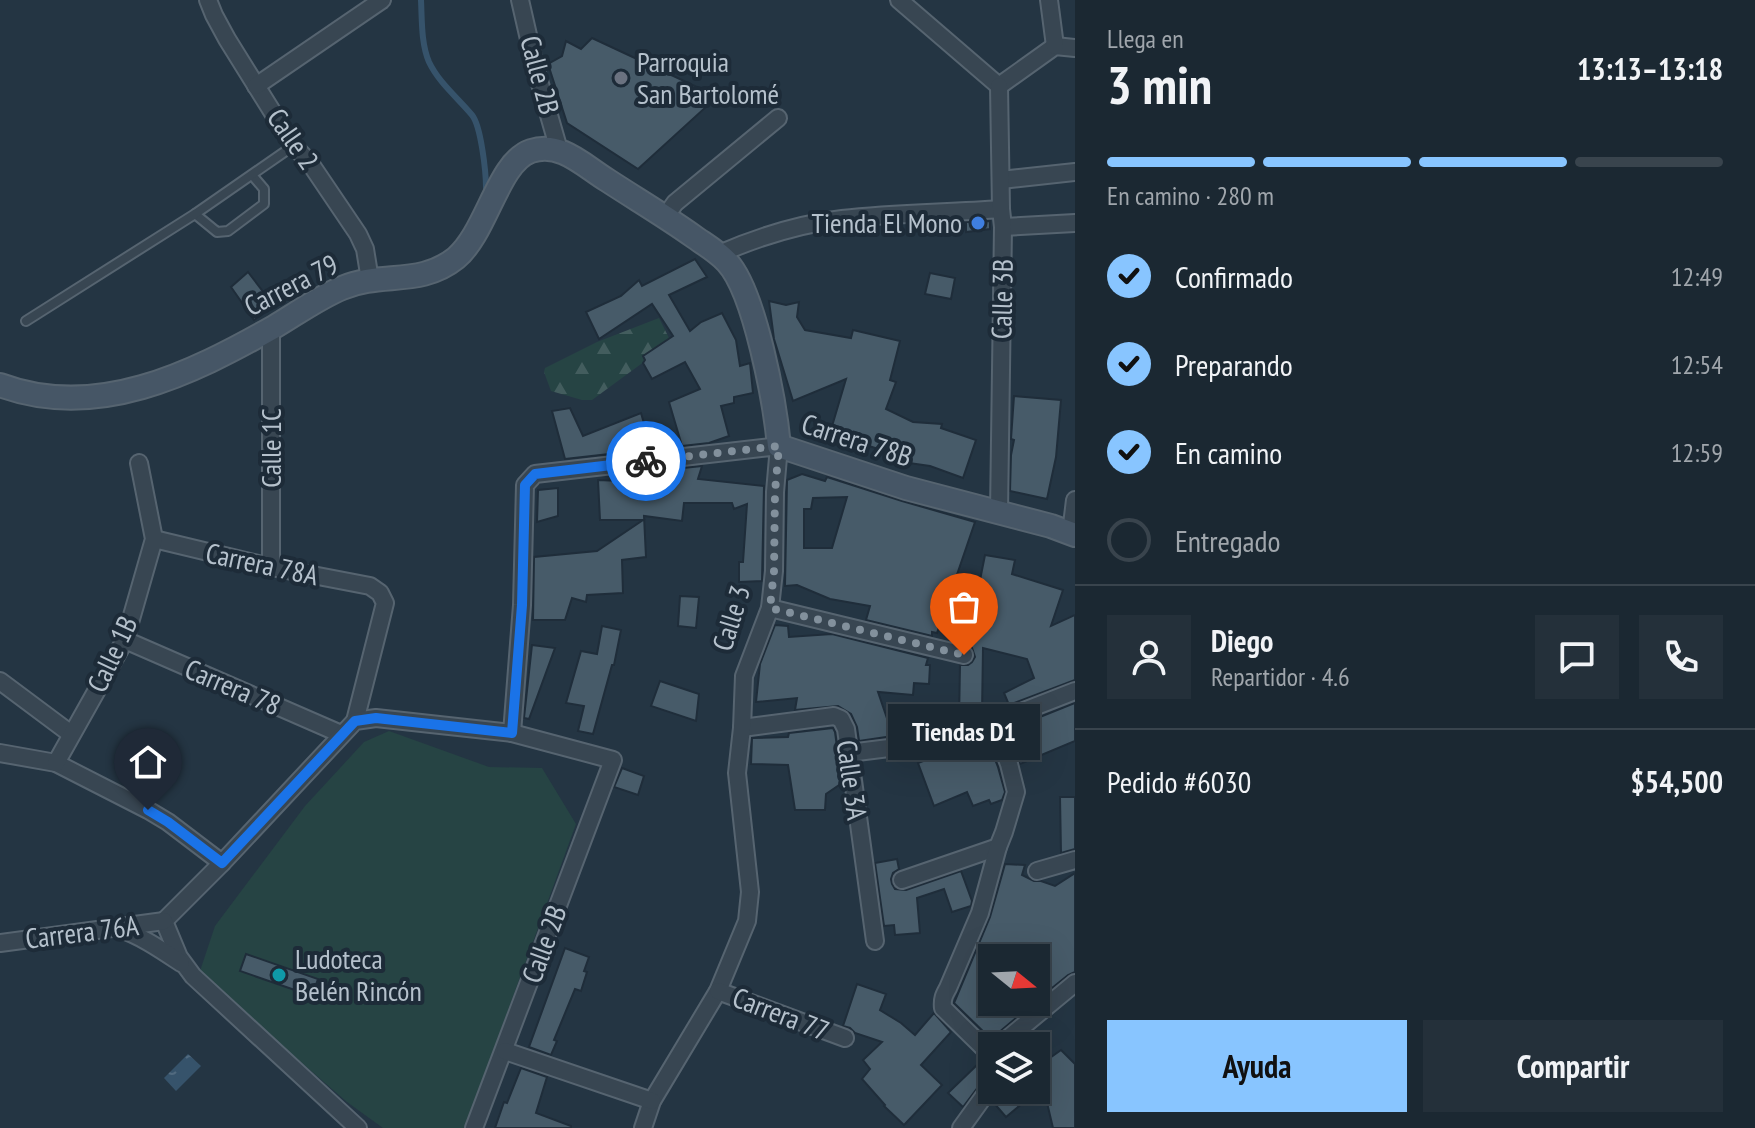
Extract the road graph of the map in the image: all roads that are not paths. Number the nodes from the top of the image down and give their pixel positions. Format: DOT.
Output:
graph roads {
  1 [pos="208,0"];
  2 [pos="382,0"];
  3 [pos="520,0"];
  4 [pos="899,0"];
  5 [pos="1049,0"];
  6 [pos="1055,46"];
  7 [pos="1075,48"];
  8 [pos="256,86"];
  9 [pos="999,86"];
  10 [pos="778,118"];
  11 [pos="293,145"];
  12 [pos="559,150"];
  13 [pos="1075,172"];
  14 [pos="252,175"];
  15 [pos="1001,180"];
  16 [pos="1001,209"];
  17 [pos="195,214"];
  18 [pos="665,217"];
  19 [pos="1075,223"];
  20 [pos="1003,227"];
  21 [pos="719,254"];
  22 [pos="370,280"];
  23 [pos="26,321"];
  24 [pos="271,329"];
  25 [pos="0,385"];
  26 [pos="779,446"];
  27 [pos="139,463"];
  28 [pos="1075,500"];
  29 [pos="999,513"];
  30 [pos="1073,534"];
  31 [pos="154,539"];
  32 [pos="271,567"];
  33 [pos="770,608"];
  34 [pos="125,640"];
  35 [pos="964,655"];
  36 [pos="0,681"];
  37 [pos="1075,691"];
  38 [pos="355,721"];
  39 [pos="993,723"];
  40 [pos="742,728"];
  41 [pos="512,733"];
  42 [pos="71,734"];
  43 [pos="341,734"];
  44 [pos="0,753"];
  45 [pos="849,753"];
  46 [pos="56,763"];
  47 [pos="998,847"];
  48 [pos="1075,860"];
  49 [pos="222,863"];
  50 [pos="1037,871"];
  51 [pos="902,880"];
  52 [pos="164,921"];
  53 [pos="117,927"];
  54 [pos="875,941"];
  55 [pos="0,943"];
  56 [pos="185,966"];
  57 [pos="1075,983"];
  58 [pos="718,991"];
  59 [pos="1017,1032"];
  60 [pos="845,1038"];
  61 [pos="978,1039"];
  62 [pos="505,1051"];
  63 [pos="652,1101"];
  64 [pos="978,1104"];
  65 [pos="358,1128"];
  66 [pos="474,1128"];
  67 [pos="643,1128"];
  68 [pos="961,1128"];
  1 -- 8 [label="street, Calle 2"];
  2 -- 8 [label="street"];
  3 -- 12 [label="street, Calle 2B"];
  4 -- 9 [label="street"];
  5 -- 6 [label="street"];
  6 -- 7 [label="street"];
  6 -- 9 [label="street"];
  8 -- 11 [label="street, Calle 2"];
  9 -- 15 [label="street, Calle 3B"];
  10 -- 18 [label="street"];
  11 -- 14 [label="lane"];
  11 -- 22 [label="street, Calle 2"];
  12 -- 18 [label="main road, Calle 3"];
  12 -- 22 [label="main road, Carrera 79"];
  13 -- 15 [label="street"];
  14 -- 17 [label="lane"];
  14 -- 17 [label="lane"];
  15 -- 16 [label="street, Calle 3B"];
  16 -- 20 [label="street, Calle 3B"];
  16 -- 21 [label="street"];
  17 -- 23 [label="lane"];
  18 -- 21 [label="main road, Calle 3"];
  19 -- 20 [label="street"];
  20 -- 29 [label="street, Calle 3B"];
  21 -- 26 [label="main road, Calle 3"];
  22 -- 24 [label="main road, Carrera 79"];
  24 -- 25 [label="main road, Carrera 79"];
  24 -- 32 [label="street, Calle 1C"];
  26 -- 29 [label="main road, Carrera 78B"];
  26 -- 33 [label="street, Calle 3"];
  26 -- 41 [label="street, Carrera 78B"];
  27 -- 31 [label="street"];
  28 -- 30 [label="street"];
  29 -- 30 [label="main road, Carrera 78B"];
  31 -- 32 [label="street, Carrera 78A"];
  31 -- 34 [label="street, Calle 1B"];
  32 -- 38 [label="street, Carrera 78A"];
  33 -- 35 [label="street"];
  33 -- 40 [label="street, Calle 3"];
  34 -- 42 [label="street, Calle 1B"];
  34 -- 43 [label="street, Carrera 78"];
  36 -- 42 [label="street"];
  37 -- 39 [label="street"];
  38 -- 41 [label="street"];
  38 -- 43 [label="street"];
  39 -- 45 [label="street"];
  39 -- 47 [label="street"];
  40 -- 45 [label="street, Calle 3A"];
  40 -- 58 [label="street, Calle 3"];
  41 -- 62 [label="street, Calle 2B"];
  42 -- 46 [label="street, Calle 1B"];
  43 -- 49 [label="street"];
  44 -- 46 [label="street"];
  45 -- 54 [label="street, Calle 3A"];
  46 -- 49 [label="street"];
  47 -- 51 [label="street"];
  47 -- 61 [label="street"];
  48 -- 50 [label="street"];
  49 -- 52 [label="street"];
  52 -- 53 [label="street, Carrera 76A"];
  52 -- 56 [label="street"];
  53 -- 55 [label="street, Carrera 76A"];
  53 -- 56 [label="street"];
  56 -- 65 [label="street"];
  57 -- 59 [label="street"];
  58 -- 60 [label="street, Carrera 77"];
  58 -- 63 [label="street, Calle 3"];
  62 -- 63 [label="street"];
  62 -- 66 [label="street, Calle 2B"];
  63 -- 67 [label="street, Calle 3"];
  64 -- 68 [label="street"];
}
